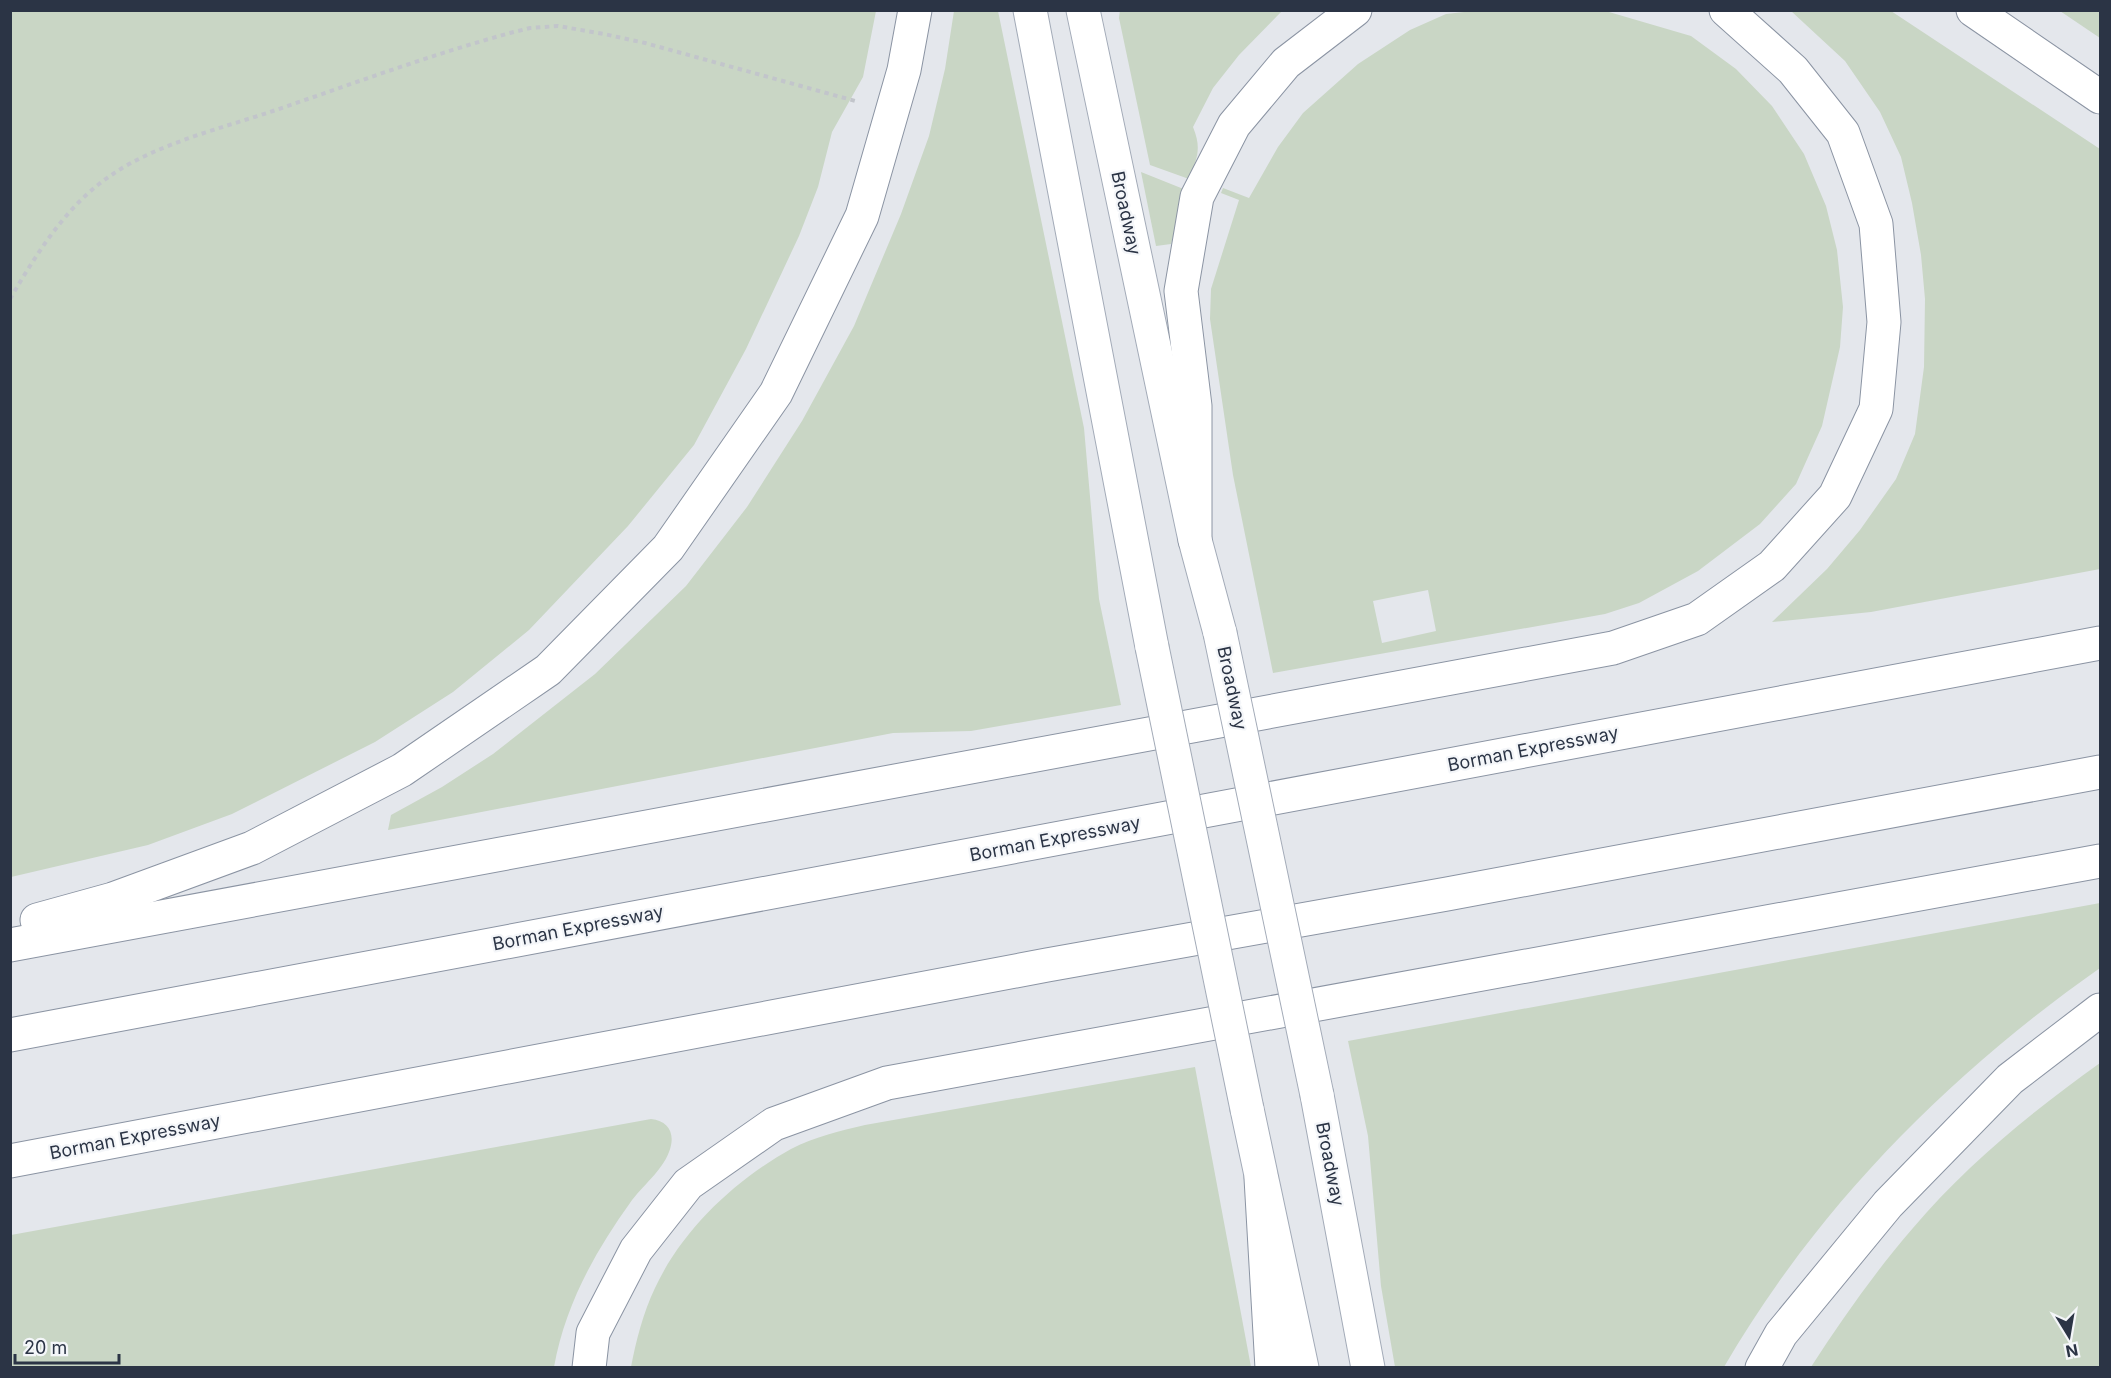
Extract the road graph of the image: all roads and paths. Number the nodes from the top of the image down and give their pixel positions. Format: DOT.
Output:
graph roads {
  1 [pos="915,10"];
  2 [pos="1030,10"];
  3 [pos="1083,10"];
  4 [pos="1356,10"];
  5 [pos="1726,10"];
  6 [pos="1973,10"];
  7 [pos="2100,97"];
  8 [pos="892,111"];
  9 [pos="10,299"];
  10 [pos="1194,540"];
  11 [pos="2100,644"];
  12 [pos="2100,772"];
  13 [pos="2100,861"];
  14 [pos="10,928"];
  15 [pos="10,945"];
  16 [pos="2100,1010"];
  17 [pos="10,1035"];
  18 [pos="10,1161"];
  19 [pos="1261,1178"];
  20 [pos="589,1368"];
  21 [pos="1272,1368"];
  22 [pos="1302,1368"];
  23 [pos="1368,1368"];
  24 [pos="1762,1368"];
  1 -- 8 [label="main road"];
  2 -- 19 [label="main road, bridge"];
  3 -- 10 [label="main road, Broadway"];
  4 -- 10 [label="main road"];
  5 -- 15 [label="main road"];
  6 -- 7 [label="main road"];
  8 -- 9 [label="path"];
  8 -- 14 [label="main road"];
  10 -- 23 [label="main road, Broadway, bridge"];
  11 -- 17 [label="main road, Borman Expressway"];
  12 -- 18 [label="main road, Borman Expressway"];
  13 -- 20 [label="main road"];
  16 -- 24 [label="main road"];
  19 -- 21 [label="main road"];
  19 -- 22 [label="main road"];
}
